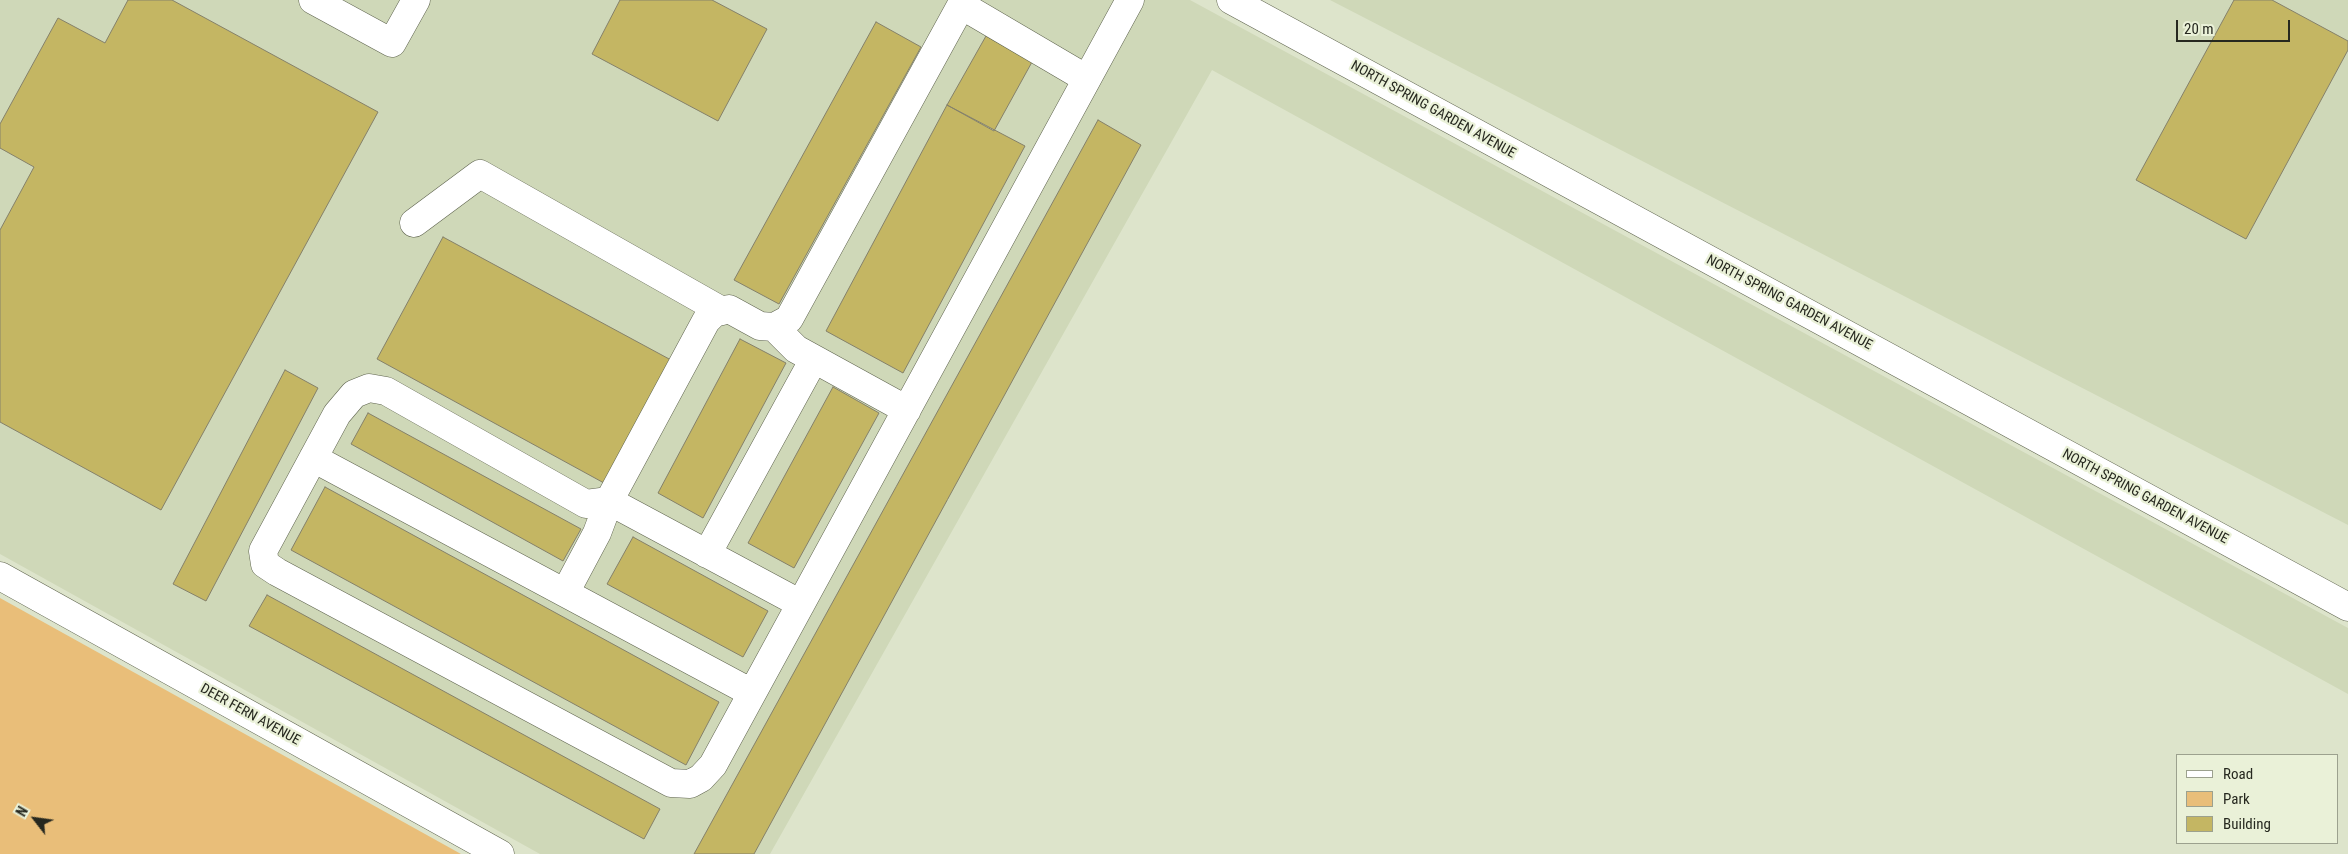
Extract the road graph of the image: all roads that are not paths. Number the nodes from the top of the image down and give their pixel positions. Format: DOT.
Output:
graph roads {
  1 [pos="312,0"];
  2 [pos="416,0"];
  3 [pos="1130,0"];
  4 [pos="1231,0"];
  5 [pos="962,3"];
  6 [pos="1087,79"];
  7 [pos="414,223"];
  8 [pos="722,311"];
  9 [pos="774,327"];
  10 [pos="814,359"];
  11 [pos="907,410"];
  12 [pos="313,458"];
  13 [pos="609,501"];
  14 [pos="707,554"];
  15 [pos="0,576"];
  16 [pos="565,593"];
  17 [pos="801,604"];
  18 [pos="2348,606"];
  19 [pos="752,693"];
  20 [pos="500,854"];
  1 -- 2 [label="main road"];
  3 -- 6 [label="main road"];
  4 -- 18 [label="main road, NORTH SPRING GARDEN AVENUE"];
  5 -- 6 [label="main road"];
  5 -- 9 [label="main road"];
  6 -- 11 [label="main road"];
  7 -- 8 [label="main road"];
  8 -- 9 [label="main road"];
  8 -- 13 [label="main road"];
  9 -- 10 [label="main road"];
  10 -- 11 [label="main road"];
  10 -- 14 [label="main road"];
  11 -- 17 [label="main road"];
  12 -- 13 [label="main road"];
  12 -- 16 [label="main road"];
  12 -- 19 [label="main road"];
  13 -- 14 [label="main road"];
  13 -- 16 [label="main road"];
  14 -- 17 [label="main road"];
  15 -- 20 [label="main road, DEER FERN AVENUE"];
  16 -- 19 [label="main road"];
  17 -- 19 [label="main road"];
}
